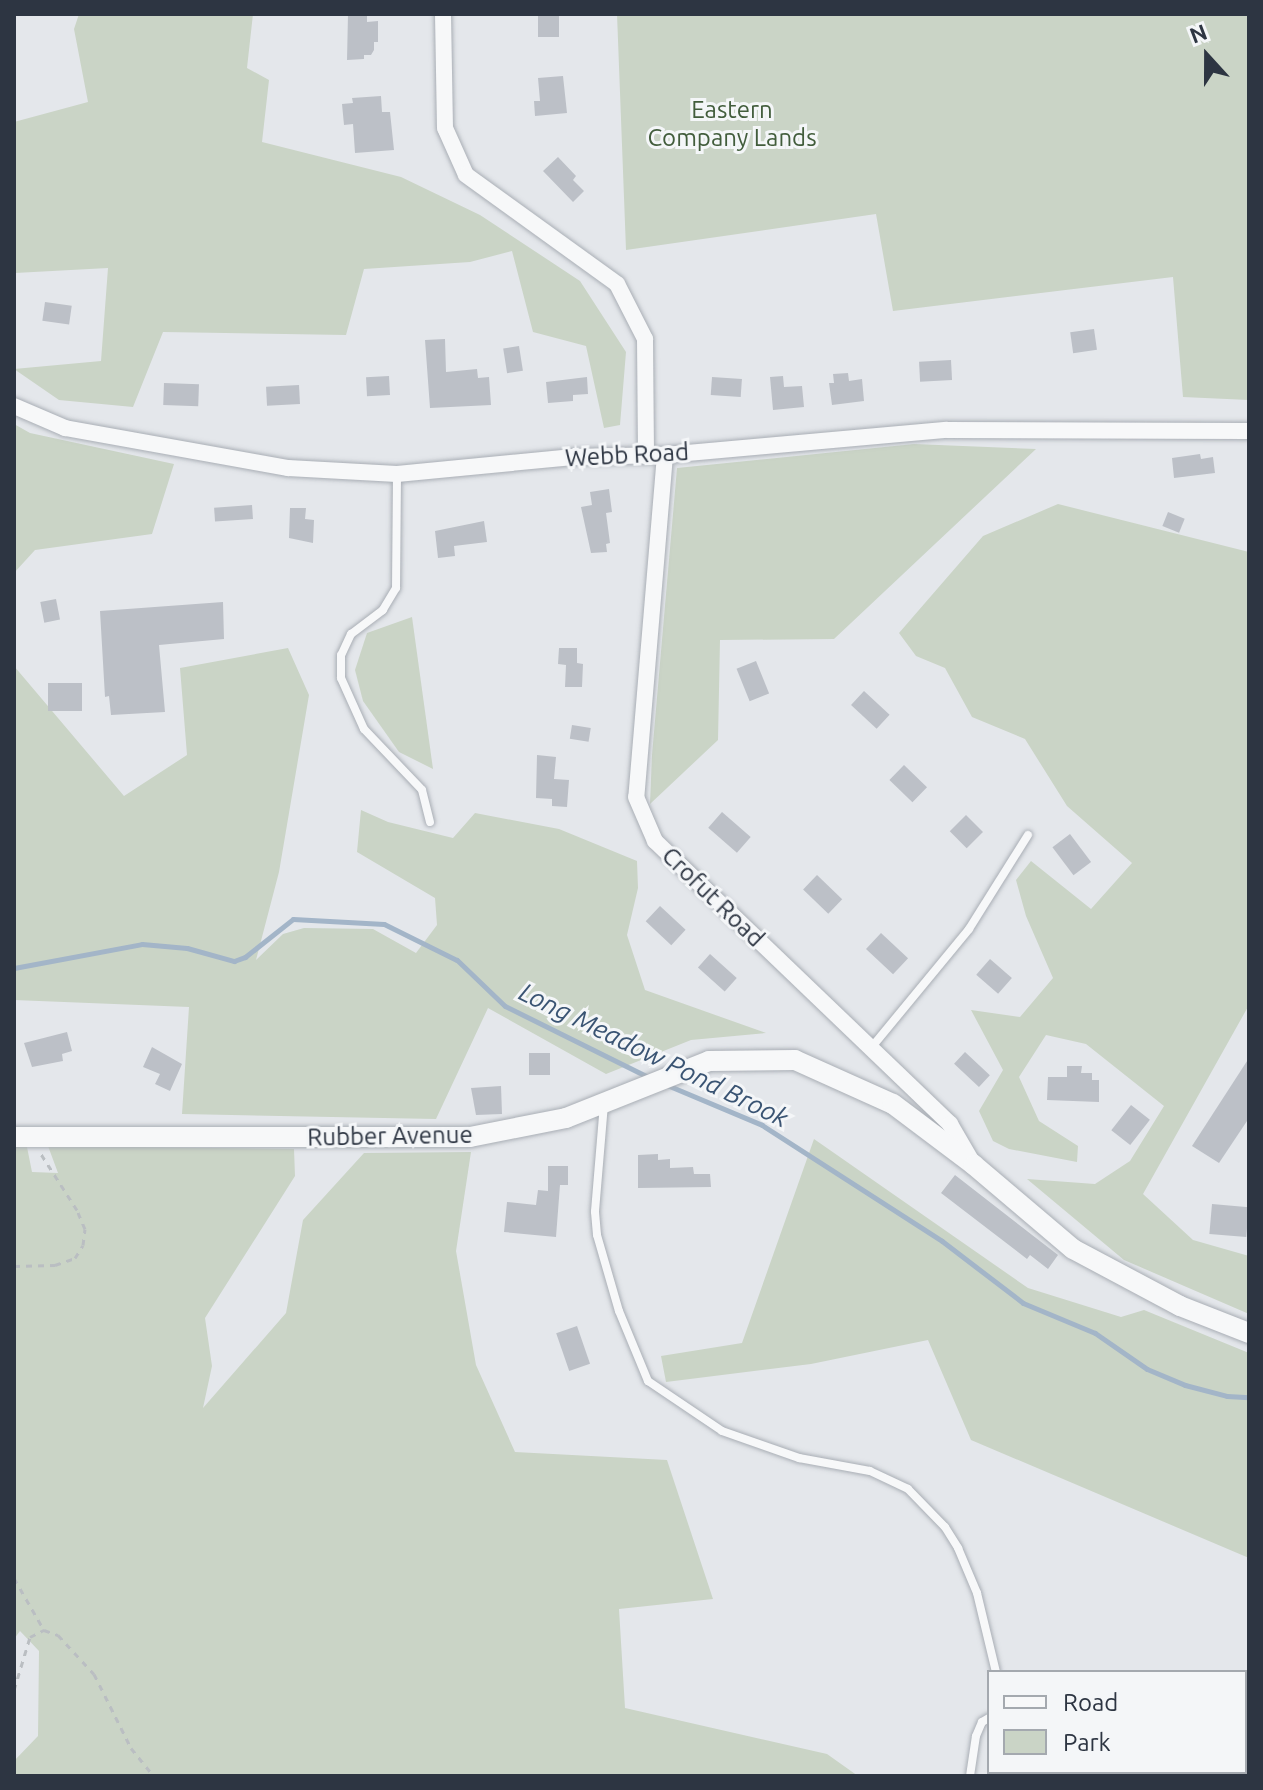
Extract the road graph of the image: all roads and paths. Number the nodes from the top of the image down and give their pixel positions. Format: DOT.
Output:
graph roads {
  1 [pos="443,14"];
  2 [pos="14,406"];
  3 [pos="1249,431"];
  4 [pos="665,455"];
  5 [pos="646,456"];
  6 [pos="397,474"];
  7 [pos="430,822"];
  8 [pos="1028,835"];
  9 [pos="871,1048"];
  10 [pos="604,1103"];
  11 [pos="14,1137"];
  12 [pos="38,1137"];
  13 [pos="974,1165"];
  14 [pos="14,1266"];
  15 [pos="1249,1333"];
  16 [pos="14,1578"];
  17 [pos="44,1630"];
  18 [pos="996,1670"];
  19 [pos="14,1690"];
  20 [pos="987,1719"];
  21 [pos="154,1776"];
  22 [pos="970,1776"];
  1 -- 5 [label="street"];
  2 -- 6 [label="street, Webb Road"];
  3 -- 4 [label="street, Webb Road"];
  4 -- 5 [label="street, Webb Road"];
  4 -- 9 [label="street, Crofut Road"];
  5 -- 6 [label="street, Webb Road"];
  6 -- 7 [label="lane"];
  8 -- 9 [label="lane"];
  9 -- 13 [label="street, Crofut Road"];
  10 -- 12 [label="street, Rubber Avenue"];
  10 -- 13 [label="street, Rubber Avenue"];
  10 -- 18 [label="lane"];
  11 -- 12 [label="street, Rubber Avenue"];
  12 -- 14 [label="path"];
  13 -- 15 [label="street, Rubber Avenue"];
  16 -- 17 [label="path"];
  17 -- 19 [label="path"];
  17 -- 21 [label="path"];
  20 -- 22 [label="lane"];
}
